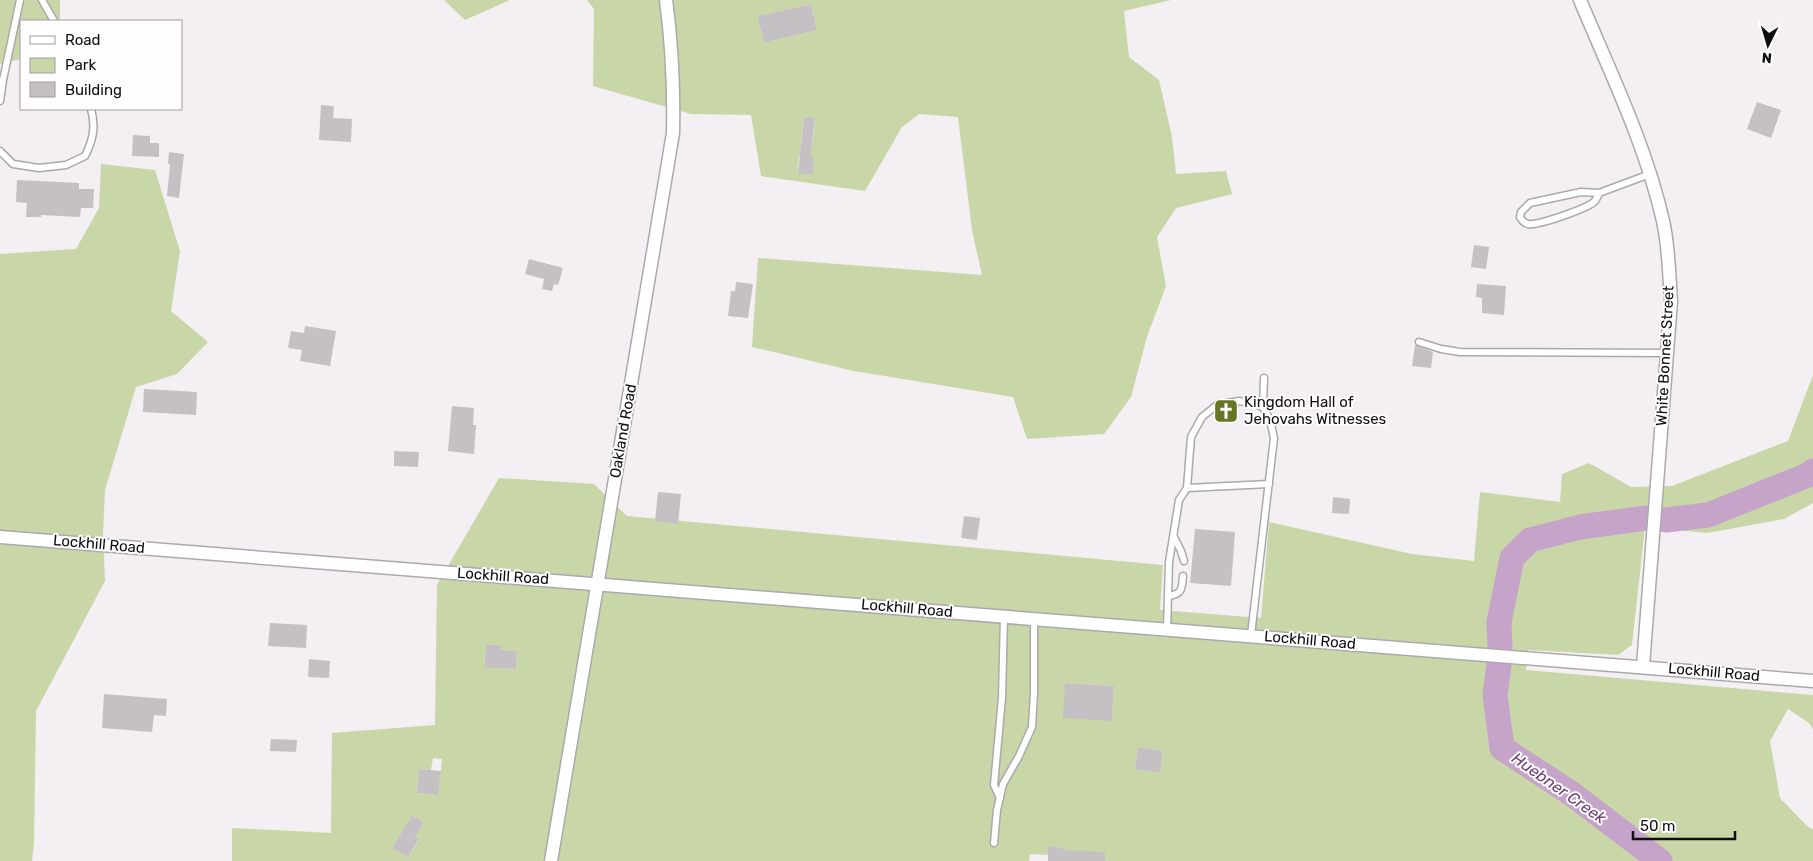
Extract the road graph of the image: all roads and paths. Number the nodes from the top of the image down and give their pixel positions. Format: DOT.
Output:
graph roads {
  1 [pos="20,0"];
  2 [pos="42,0"];
  3 [pos="666,0"];
  4 [pos="1580,0"];
  5 [pos="53,20"];
  6 [pos="0,101"];
  7 [pos="91,110"];
  8 [pos="0,151"];
  9 [pos="1650,174"];
  10 [pos="1599,193"];
  11 [pos="1419,342"];
  12 [pos="1667,353"];
  13 [pos="1264,378"];
  14 [pos="1263,407"];
  15 [pos="1269,484"];
  16 [pos="1187,488"];
  17 [pos="0,537"];
  18 [pos="1174,537"];
  19 [pos="1184,561"];
  20 [pos="1183,576"];
  21 [pos="597,584"];
  22 [pos="1169,596"];
  23 [pos="1004,616"];
  24 [pos="1034,618"];
  25 [pos="1167,629"];
  26 [pos="1251,635"];
  27 [pos="1642,666"];
  28 [pos="1813,680"];
  29 [pos="1000,798"];
  30 [pos="994,843"];
  31 [pos="551,861"];
  1 -- 6 [label="lane"];
  2 -- 5 [label="lane"];
  3 -- 21 [label="street, Oakland Road"];
  4 -- 9 [label="street, White Bonnet Street"];
  7 -- 8 [label="lane"];
  9 -- 10 [label="lane"];
  9 -- 12 [label="street, White Bonnet Street"];
  10 -- 10 [label="lane"];
  11 -- 12 [label="lane"];
  12 -- 27 [label="street, White Bonnet Street"];
  13 -- 14 [label="lane"];
  14 -- 15 [label="lane"];
  14 -- 16 [label="lane"];
  15 -- 16 [label="lane"];
  15 -- 26 [label="lane"];
  16 -- 18 [label="lane"];
  17 -- 21 [label="street, Lockhill Road"];
  18 -- 19 [label="lane"];
  18 -- 22 [label="lane"];
  20 -- 22 [label="lane"];
  21 -- 23 [label="street, Lockhill Road"];
  21 -- 31 [label="street, Oakland Road"];
  22 -- 25 [label="lane"];
  23 -- 24 [label="street, Lockhill Road"];
  23 -- 29 [label="lane"];
  24 -- 25 [label="street, Lockhill Road"];
  24 -- 29 [label="lane"];
  25 -- 26 [label="street, Lockhill Road"];
  26 -- 27 [label="street, Lockhill Road"];
  27 -- 28 [label="street, Lockhill Road"];
  29 -- 30 [label="lane"];
}
